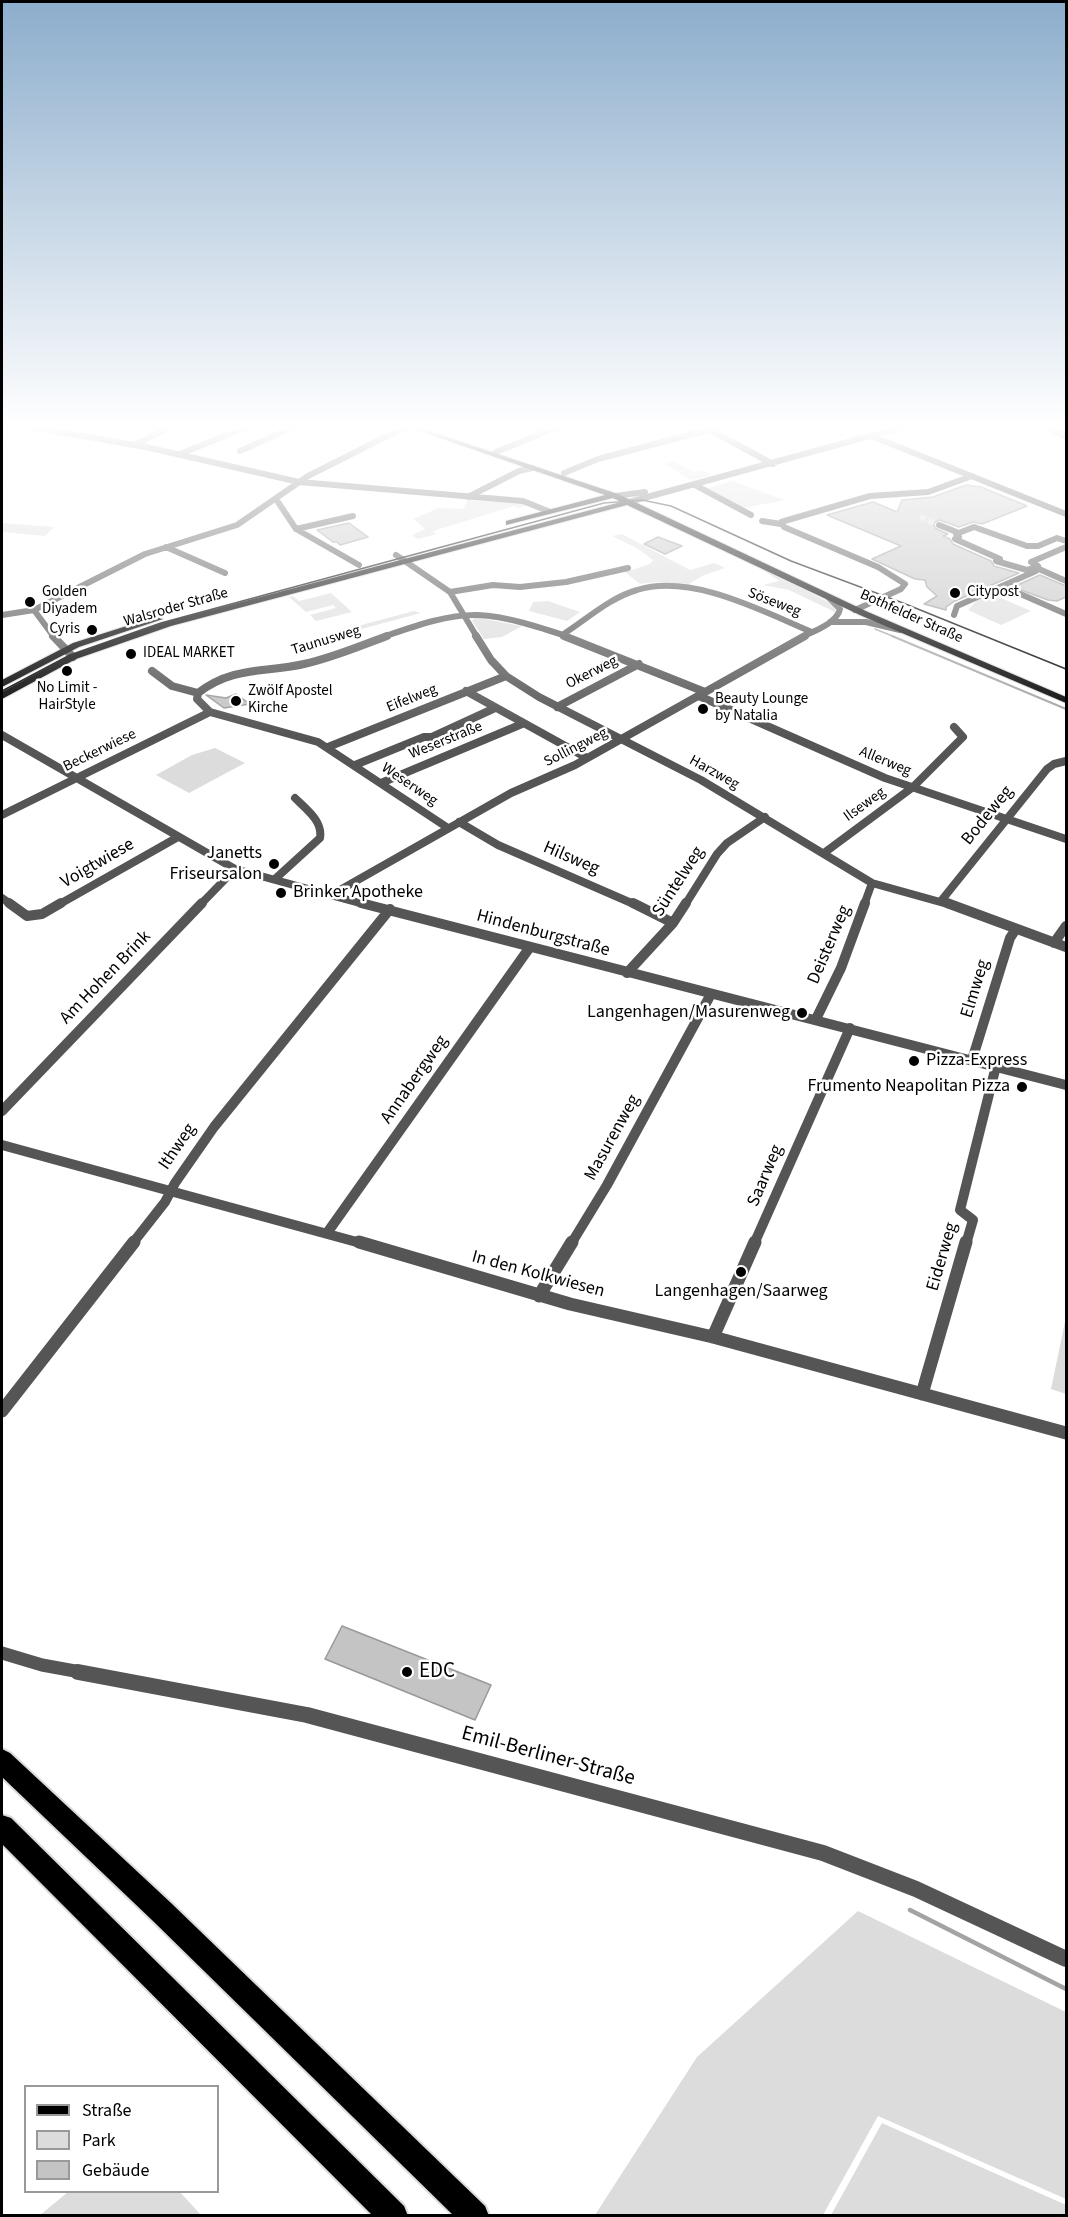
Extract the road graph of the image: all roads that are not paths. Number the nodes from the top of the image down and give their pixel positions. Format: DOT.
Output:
graph roads {
  1 [pos="227,529"];
  2 [pos="296,529"];
  3 [pos="489,529"];
  4 [pos="516,529"];
  5 [pos="691,529"];
  6 [pos="702,529"];
  7 [pos="791,529"];
  8 [pos="950,529"];
  9 [pos="967,529"];
  10 [pos="983,529"];
  11 [pos="959,533"];
  12 [pos="1066,541"];
  13 [pos="166,546"];
  14 [pos="1066,547"];
  15 [pos="396,555"];
  16 [pos="404,561"];
  17 [pos="359,565"];
  18 [pos="628,568"];
  19 [pos="1038,568"];
  20 [pos="225,573"];
  21 [pos="1066,581"];
  22 [pos="450,592"];
  23 [pos="1016,592"];
  24 [pos="829,598"];
  25 [pos="1066,604"];
  26 [pos="859,607"];
  27 [pos="1056,609"];
  28 [pos="34,610"];
  29 [pos="1066,614"];
  30 [pos="2,615"];
  31 [pos="954,615"];
  32 [pos="465,617"];
  33 [pos="830,622"];
  34 [pos="900,630"];
  35 [pos="812,632"];
  36 [pos="562,635"];
  37 [pos="64,651"];
  38 [pos="73,657"];
  39 [pos="639,664"];
  40 [pos="152,671"];
  41 [pos="506,676"];
  42 [pos="2,684"];
  43 [pos="466,691"];
  44 [pos="1066,691"];
  45 [pos="198,693"];
  46 [pos="702,694"];
  47 [pos="2,696"];
  48 [pos="1066,700"];
  49 [pos="557,706"];
  50 [pos="495,708"];
  51 [pos="210,712"];
  52 [pos="522,724"];
  53 [pos="954,727"];
  54 [pos="2,735"];
  55 [pos="621,740"];
  56 [pos="2,741"];
  57 [pos="328,747"];
  58 [pos="35,755"];
  59 [pos="587,758"];
  60 [pos="1066,761"];
  61 [pos="355,765"];
  62 [pos="75,777"];
  63 [pos="381,783"];
  64 [pos="913,787"];
  65 [pos="294,798"];
  66 [pos="2,815"];
  67 [pos="765,817"];
  68 [pos="1008,819"];
  69 [pos="459,822"];
  70 [pos="448,828"];
  71 [pos="178,837"];
  72 [pos="1066,839"];
  73 [pos="824,853"];
  74 [pos="235,869"];
  75 [pos="275,879"];
  76 [pos="872,883"];
  77 [pos="333,894"];
  78 [pos="2,898"];
  79 [pos="941,900"];
  80 [pos="390,909"];
  81 [pos="673,923"];
  82 [pos="1066,926"];
  83 [pos="1016,929"];
  84 [pos="1054,943"];
  85 [pos="530,947"];
  86 [pos="1066,947"];
  87 [pos="627,973"];
  88 [pos="711,994"];
  89 [pos="816,1019"];
  90 [pos="850,1028"];
  91 [pos="972,1060"];
  92 [pos="996,1066"];
  93 [pos="1066,1085"];
  94 [pos="2,1111"];
  95 [pos="2,1145"];
  96 [pos="170,1191"];
  97 [pos="327,1233"];
  98 [pos="539,1296"];
  99 [pos="713,1336"];
  100 [pos="922,1394"];
  101 [pos="2,1411"];
  102 [pos="1066,1433"];
  103 [pos="2,1653"];
  104 [pos="2,1761"];
  105 [pos="2,1827"];
  106 [pos="1066,1959"];
  107 [pos="394,2216"];
  108 [pos="475,2216"];
  1 -- 13 [label="street"];
  2 -- 17 [label="street"];
  3 -- 15 [label="main road, Walsroder Straße"];
  4 -- 16 [label="main road, Walsroder Straße"];
  5 -- 24 [label="main road, Bothfelder Straße"];
  6 -- 26 [label="main road, Bothfelder Straße"];
  7 -- 26 [label="street"];
  8 -- 11 [label="street"];
  9 -- 11 [label="street"];
  10 -- 12 [label="street"];
  11 -- 19 [label="street"];
  13 -- 20 [label="street"];
  13 -- 28 [label="street"];
  14 -- 19 [label="street"];
  15 -- 16 [label="street, Harzweg"];
  15 -- 17 [label="main road, Walsroder Straße"];
  16 -- 22 [label="street, Harzweg"];
  16 -- 38 [label="main road, Walsroder Straße"];
  17 -- 37 [label="main road, Walsroder Straße"];
  18 -- 22 [label="street"];
  19 -- 21 [label="street"];
  19 -- 31 [label="street"];
  22 -- 32 [label="street, Harzweg"];
  23 -- 27 [label="street"];
  24 -- 26 [label="main road, Bothfelder Straße"];
  24 -- 33 [label="street"];
  25 -- 27 [label="street"];
  26 -- 34 [label="main road, Bothfelder Straße"];
  26 -- 44 [label="main road, Bothfelder Straße"];
  27 -- 29 [label="street"];
  28 -- 30 [label="street"];
  28 -- 37 [label="street"];
  32 -- 36 [label="street, Allerweg"];
  32 -- 41 [label="street, Harzweg"];
  32 -- 45 [label="street, Taunusweg"];
  33 -- 34 [label="street, Sollingweg"];
  33 -- 35 [label="street, Sollingweg"];
  34 -- 48 [label="main road, Bothfelder Straße"];
  35 -- 36 [label="street, Söseweg"];
  35 -- 46 [label="street, Sollingweg"];
  36 -- 39 [label="street, Allerweg"];
  37 -- 38 [label="street"];
  37 -- 42 [label="main road, Walsroder Straße"];
  38 -- 47 [label="main road, Walsroder Straße"];
  39 -- 46 [label="street, Allerweg"];
  39 -- 49 [label="street, Okerweg"];
  40 -- 45 [label="street"];
  41 -- 43 [label="street, Eifelweg"];
  41 -- 49 [label="street, Harzweg"];
  43 -- 50 [label="street"];
  43 -- 57 [label="street, Eifelweg"];
  45 -- 51 [label="street"];
  46 -- 55 [label="street, Sollingweg"];
  46 -- 64 [label="street, Allerweg"];
  49 -- 55 [label="street, Harzweg"];
  50 -- 52 [label="street"];
  50 -- 61 [label="street, Weserweg"];
  51 -- 57 [label="street, Weserweg"];
  51 -- 62 [label="street, Beckerwiese"];
  52 -- 59 [label="street"];
  52 -- 63 [label="street, Weserstraße"];
  53 -- 64 [label="street, Ilseweg"];
  54 -- 58 [label="street, Hindenburgstraße"];
  55 -- 59 [label="street, Sollingweg"];
  55 -- 67 [label="street, Harzweg"];
  56 -- 58 [label="street, Hindenburgstraße"];
  57 -- 61 [label="street, Weserweg"];
  58 -- 62 [label="street, Hindenburgstraße"];
  59 -- 69 [label="street, Sollingweg"];
  60 -- 68 [label="street, Bodeweg"];
  61 -- 63 [label="street, Weserweg"];
  62 -- 66 [label="street, Beckerwiese"];
  62 -- 71 [label="street, Hindenburgstraße"];
  63 -- 70 [label="street, Weserweg"];
  64 -- 68 [label="street, Allerweg"];
  64 -- 73 [label="street, Ilseweg"];
  65 -- 75 [label="street"];
  67 -- 73 [label="street, Harzweg"];
  67 -- 81 [label="street, Süntelweg"];
  68 -- 72 [label="street, Allerweg"];
  68 -- 79 [label="street, Bodeweg"];
  69 -- 70 [label="street, Sollingweg"];
  69 -- 81 [label="street, Hilsweg"];
  70 -- 77 [label="street, Sollingweg"];
  71 -- 74 [label="street, Hindenburgstraße"];
  71 -- 78 [label="street, Voigtwiese"];
  73 -- 76 [label="street, Harzweg"];
  74 -- 75 [label="street, Hindenburgstraße"];
  74 -- 94 [label="street, Am Hohen Brink"];
  75 -- 77 [label="street, Hindenburgstraße"];
  76 -- 79 [label="street, Harzweg"];
  76 -- 89 [label="street, Deisterweg"];
  77 -- 80 [label="street, Hindenburgstraße"];
  79 -- 83 [label="street, Harzweg"];
  80 -- 85 [label="street, Hindenburgstraße"];
  80 -- 96 [label="street, Ithweg"];
  81 -- 87 [label="street, Süntelweg"];
  82 -- 84 [label="street"];
  83 -- 84 [label="street, Harzweg"];
  83 -- 91 [label="street, Elmweg"];
  84 -- 86 [label="street, Harzweg"];
  85 -- 87 [label="street, Hindenburgstraße"];
  85 -- 97 [label="street, Annabergweg"];
  87 -- 88 [label="street, Hindenburgstraße"];
  88 -- 89 [label="street, Hindenburgstraße"];
  88 -- 98 [label="street, Masurenweg"];
  89 -- 90 [label="street, Hindenburgstraße"];
  90 -- 91 [label="street, Hindenburgstraße"];
  90 -- 99 [label="street, Saarweg"];
  91 -- 92 [label="street, Hindenburgstraße"];
  92 -- 93 [label="street, Hindenburgstraße"];
  92 -- 100 [label="street, Eiderweg"];
  95 -- 96 [label="street, In den Kolkwiesen"];
  96 -- 97 [label="street, In den Kolkwiesen"];
  96 -- 101 [label="street, Ithweg"];
  97 -- 98 [label="street, In den Kolkwiesen"];
  98 -- 99 [label="street, In den Kolkwiesen"];
  99 -- 100 [label="street, In den Kolkwiesen"];
  100 -- 102 [label="street, In den Kolkwiesen"];
  103 -- 106 [label="street, Emil-Berliner-Straße"];
  104 -- 108 [label="highway"];
  105 -- 107 [label="highway"];
}
